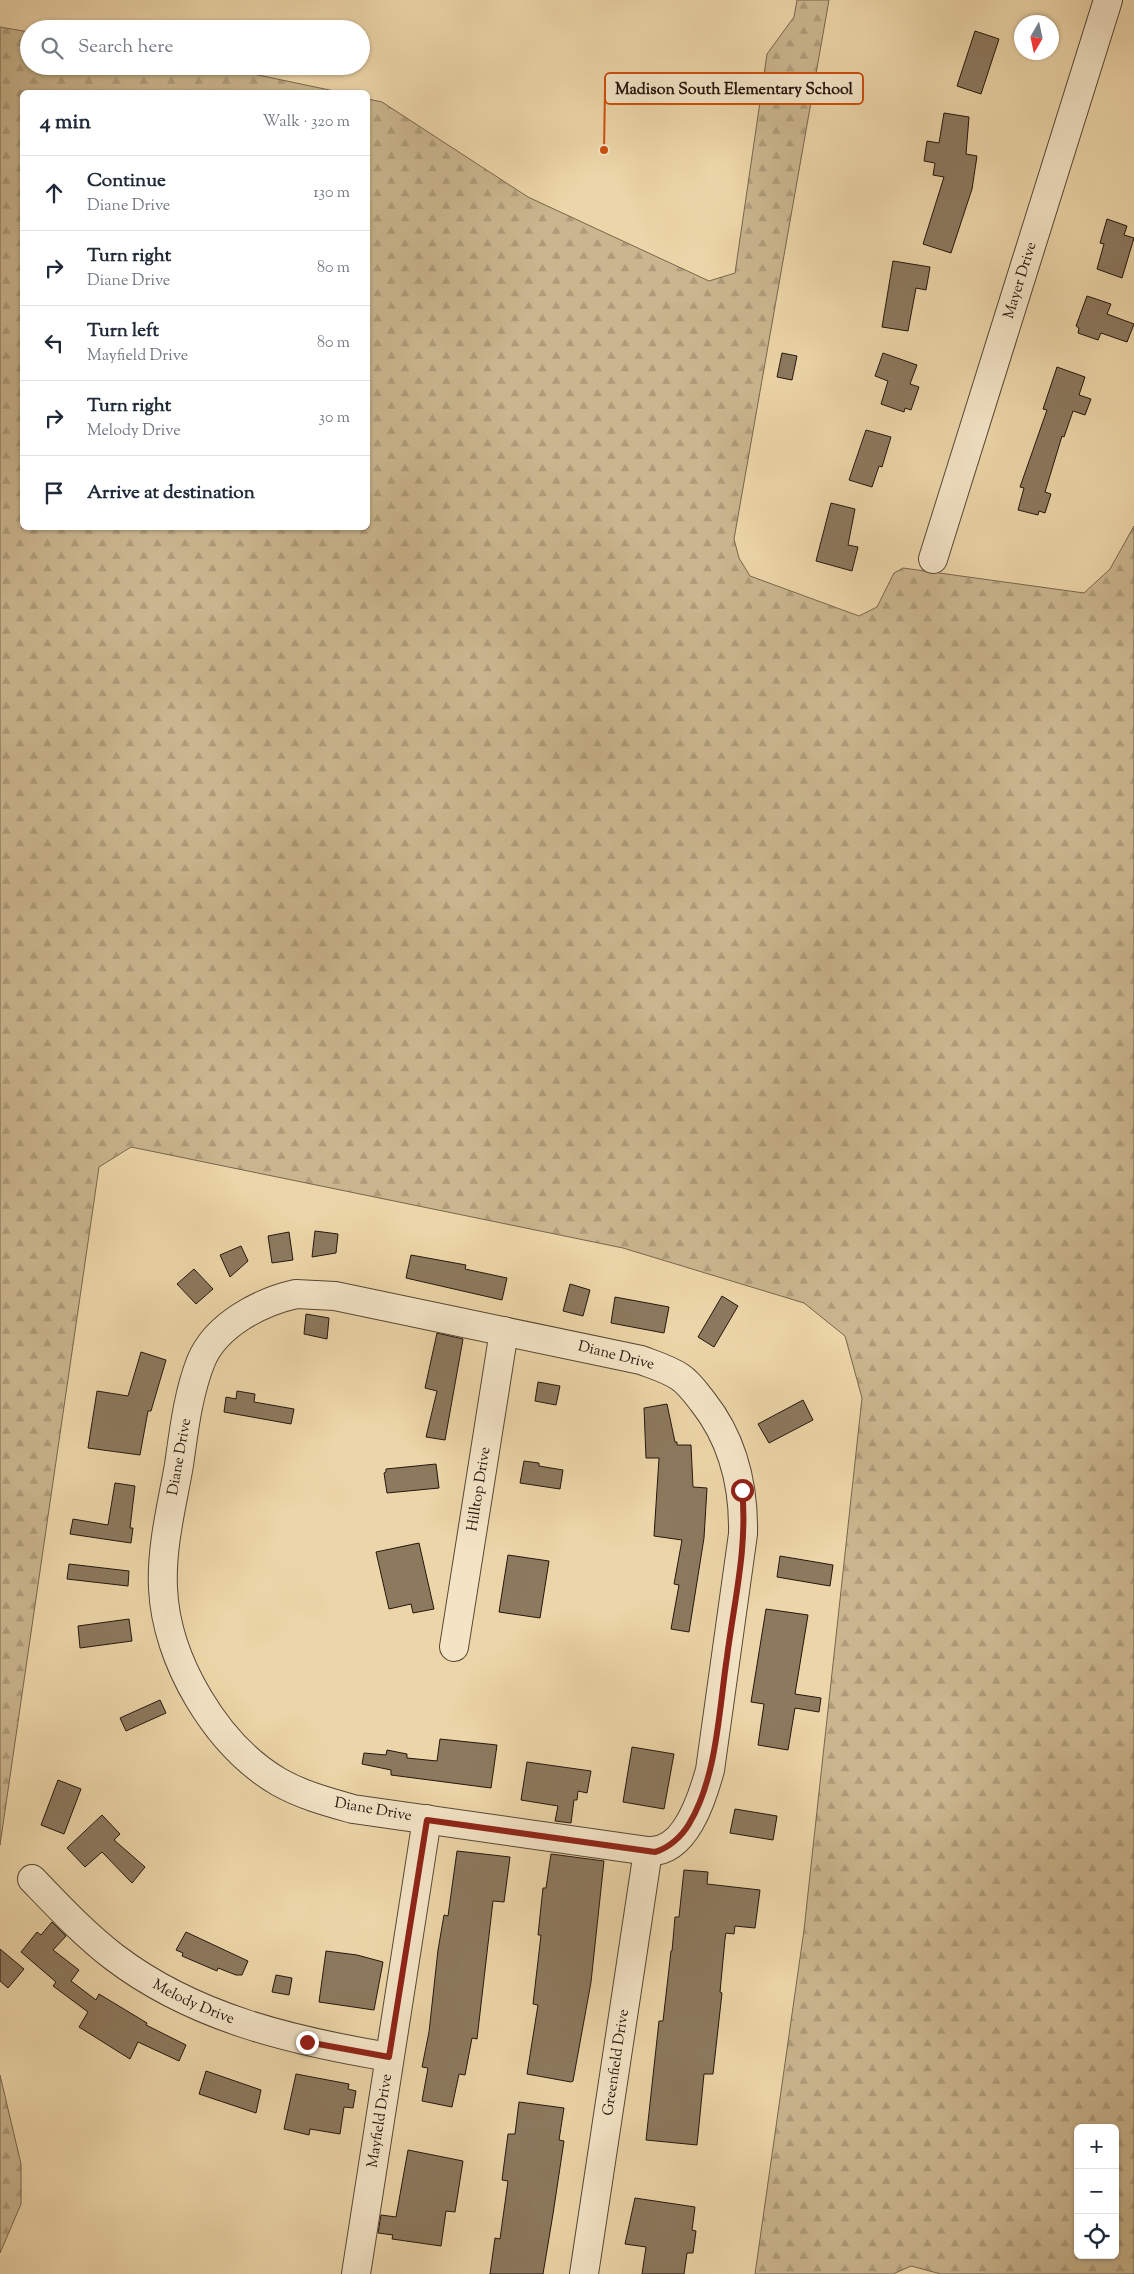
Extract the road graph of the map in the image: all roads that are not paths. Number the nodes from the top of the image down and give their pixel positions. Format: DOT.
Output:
graph roads {
  1 [pos="1108,0"];
  2 [pos="933,559"];
  3 [pos="504,1331"];
  4 [pos="454,1647"];
  5 [pos="427,1820"];
  6 [pos="648,1851"];
  7 [pos="32,1878"];
  8 [pos="389,2057"];
  9 [pos="356,2274"];
  10 [pos="584,2274"];
  1 -- 2 [label="street, Mayer Drive"];
  3 -- 4 [label="street, Hilltop Drive"];
  3 -- 5 [label="street, Diane Drive"];
  3 -- 6 [label="street, Diane Drive"];
  5 -- 6 [label="street, Diane Drive"];
  5 -- 8 [label="street, Mayfield Drive"];
  6 -- 10 [label="street, Greenfield Drive"];
  7 -- 8 [label="street, Melody Drive"];
  8 -- 9 [label="street, Mayfield Drive"];
}
